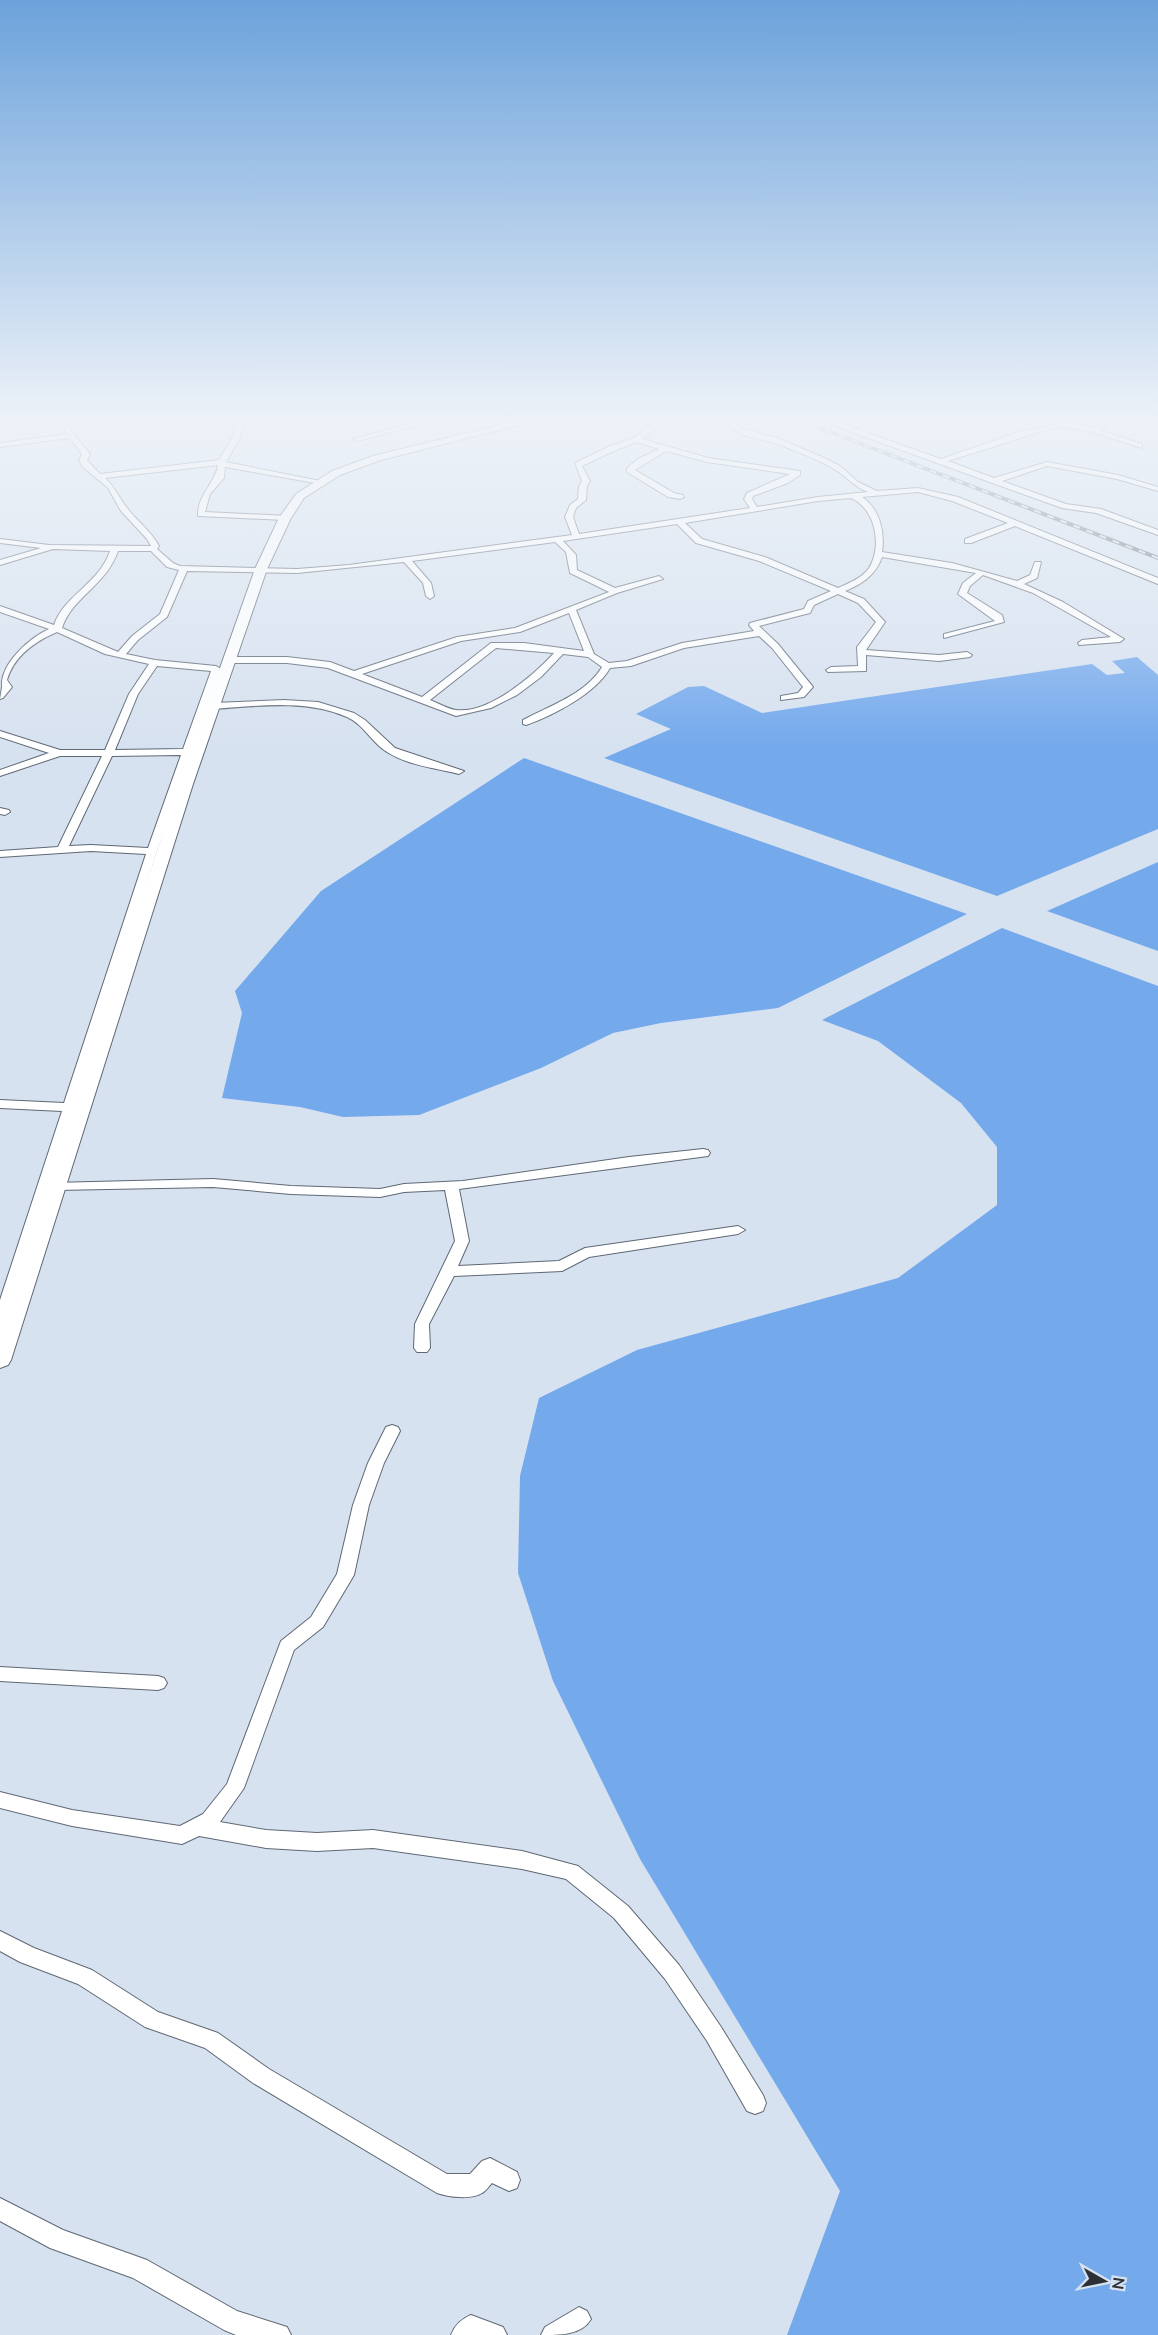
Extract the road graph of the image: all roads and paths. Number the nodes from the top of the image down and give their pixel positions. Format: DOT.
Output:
graph roads {
  1 [pos="142,529"];
  2 [pos="280,529"];
  3 [pos="574,529"];
  4 [pos="624,529"];
  5 [pos="686,529"];
  6 [pos="876,529"];
  7 [pos="997,529"];
  8 [pos="1026,529"];
  9 [pos="576,535"];
  10 [pos="554,538"];
  11 [pos="0,541"];
  12 [pos="968,541"];
  13 [pos="52,547"];
  14 [pos="115,548"];
  15 [pos="153,549"];
  16 [pos="879,554"];
  17 [pos="406,559"];
  18 [pos="0,563"];
  19 [pos="1038,564"];
  20 [pos="184,568"];
  21 [pos="261,568"];
  22 [pos="981,573"];
  23 [pos="659,579"];
  24 [pos="1158,581"];
  25 [pos="1017,584"];
  26 [pos="614,591"];
  27 [pos="839,592"];
  28 [pos="430,596"];
  29 [pos="0,609"];
  30 [pos="572,610"];
  31 [pos="57,629"];
  32 [pos="759,633"];
  33 [pos="947,636"];
  34 [pos="1082,643"];
  35 [pos="560,652"];
  36 [pos="861,652"];
  37 [pos="120,655"];
  38 [pos="591,655"];
  39 [pos="967,655"];
  40 [pos="229,660"];
  41 [pos="155,663"];
  42 [pos="607,666"];
  43 [pos="831,670"];
  44 [pos="353,674"];
  45 [pos="0,696"];
  46 [pos="784,698"];
  47 [pos="423,701"];
  48 [pos="214,706"];
  49 [pos="526,722"];
  50 [pos="0,734"];
  51 [pos="109,752"];
  52 [pos="187,752"];
  53 [pos="59,753"];
  54 [pos="459,771"];
  55 [pos="0,773"];
  56 [pos="63,848"];
  57 [pos="152,851"];
  58 [pos="0,854"];
  59 [pos="0,1104"];
  60 [pos="69,1107"];
  61 [pos="703,1153"];
  62 [pos="451,1185"];
  63 [pos="56,1186"];
  64 [pos="738,1230"];
  65 [pos="449,1271"];
  66 [pos="0,1323"];
  67 [pos="422,1348"];
  68 [pos="0,1360"];
  69 [pos="392,1431"];
  70 [pos="0,1674"];
  71 [pos="158,1683"];
  72 [pos="0,1800"];
  73 [pos="198,1827"];
  74 [pos="0,1940"];
  75 [pos="755,2103"];
  76 [pos="509,2180"];
  77 [pos="0,2209"];
  78 [pos="579,2319"];
  79 [pos="279,2335"];
  80 [pos="463,2335"];
  81 [pos="495,2335"];
  82 [pos="553,2335"];
  1 -- 15 [label="street"];
  2 -- 21 [label="main road"];
  3 -- 9 [label="street"];
  4 -- 9 [label="street"];
  5 -- 27 [label="street"];
  6 -- 16 [label="street"];
  7 -- 12 [label="street"];
  8 -- 24 [label="street"];
  9 -- 10 [label="street"];
  10 -- 17 [label="street"];
  10 -- 26 [label="street"];
  11 -- 13 [label="street"];
  13 -- 14 [label="street"];
  13 -- 18 [label="street"];
  14 -- 15 [label="street"];
  14 -- 31 [label="street"];
  15 -- 20 [label="street"];
  16 -- 22 [label="street"];
  16 -- 27 [label="street"];
  17 -- 21 [label="street"];
  17 -- 28 [label="street"];
  19 -- 25 [label="street"];
  20 -- 21 [label="street"];
  20 -- 37 [label="street"];
  21 -- 40 [label="main road"];
  22 -- 25 [label="street"];
  22 -- 33 [label="street"];
  23 -- 26 [label="street"];
  25 -- 34 [label="street"];
  26 -- 30 [label="street"];
  27 -- 32 [label="street"];
  27 -- 36 [label="street"];
  29 -- 31 [label="street"];
  30 -- 38 [label="street"];
  30 -- 44 [label="street"];
  31 -- 37 [label="street"];
  31 -- 45 [label="street"];
  32 -- 42 [label="street"];
  32 -- 46 [label="street"];
  35 -- 38 [label="street"];
  35 -- 47 [label="street"];
  35 -- 47 [label="street"];
  36 -- 39 [label="street"];
  36 -- 43 [label="street"];
  37 -- 41 [label="street"];
  38 -- 42 [label="street"];
  40 -- 44 [label="street"];
  40 -- 48 [label="main road"];
  41 -- 51 [label="street"];
  41 -- 52 [label="street"];
  42 -- 49 [label="street"];
  44 -- 47 [label="street"];
  48 -- 54 [label="street"];
  48 -- 63 [label="main road"];
  50 -- 53 [label="street"];
  51 -- 52 [label="street"];
  51 -- 53 [label="street"];
  51 -- 56 [label="street"];
  52 -- 57 [label="street"];
  53 -- 55 [label="street"];
  56 -- 57 [label="street"];
  56 -- 58 [label="street"];
  57 -- 60 [label="street"];
  59 -- 60 [label="street"];
  60 -- 66 [label="street"];
  61 -- 62 [label="street"];
  62 -- 63 [label="street"];
  62 -- 65 [label="street"];
  63 -- 68 [label="main road"];
  64 -- 65 [label="street"];
  65 -- 67 [label="street"];
  69 -- 73 [label="street"];
  70 -- 71 [label="street"];
  72 -- 73 [label="street"];
  73 -- 75 [label="street"];
  74 -- 76 [label="street"];
  77 -- 79 [label="street"];
  78 -- 82 [label="street"];
  80 -- 81 [label="street"];
}
